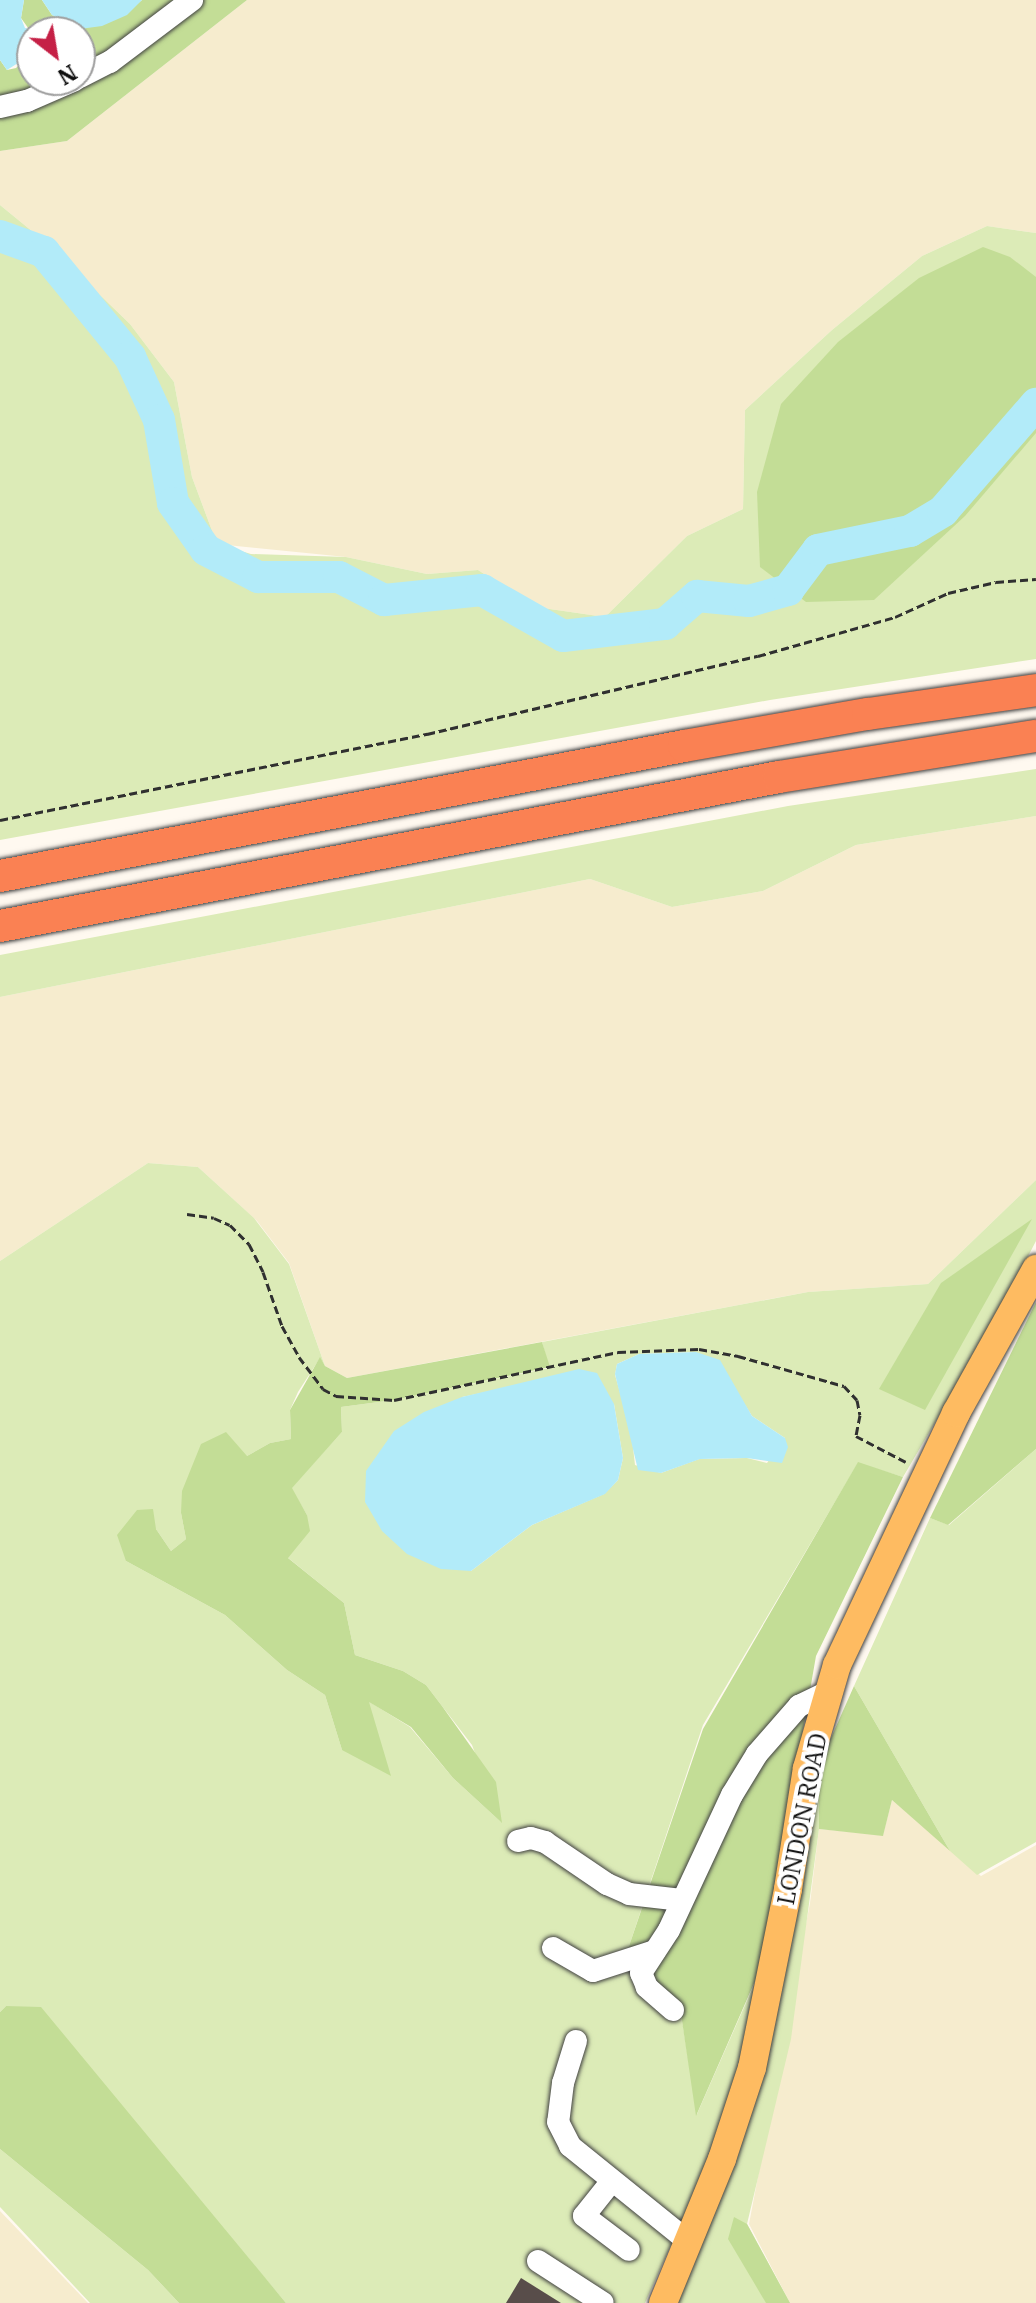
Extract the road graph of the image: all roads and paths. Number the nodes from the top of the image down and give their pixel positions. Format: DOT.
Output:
graph roads {
  1 [pos="192,0"];
  2 [pos="96,69"];
  3 [pos="39,96"];
  4 [pos="0,107"];
  5 [pos="1036,579"];
  6 [pos="1036,690"];
  7 [pos="1036,736"];
  8 [pos="0,820"];
  9 [pos="0,876"];
  10 [pos="0,926"];
  11 [pos="187,1214"];
  12 [pos="1036,1269"];
  13 [pos="928,1472"];
  14 [pos="830,1691"];
  15 [pos="518,1841"];
  16 [pos="682,1900"];
  17 [pos="553,1948"];
  18 [pos="655,1951"];
  19 [pos="673,2010"];
  20 [pos="576,2041"];
  21 [pos="611,2182"];
  22 [pos="690,2243"];
  23 [pos="629,2250"];
  24 [pos="538,2261"];
  25 [pos="603,2303"];
  26 [pos="663,2303"];
  1 -- 2 [label="street"];
  3 -- 4 [label="street"];
  5 -- 8 [label="path"];
  6 -- 9 [label="highway"];
  7 -- 10 [label="highway"];
  11 -- 13 [label="path"];
  12 -- 13 [label="main road, LONDON ROAD"];
  13 -- 14 [label="main road, LONDON ROAD"];
  14 -- 16 [label="street"];
  14 -- 22 [label="main road, LONDON ROAD"];
  15 -- 16 [label="street"];
  16 -- 18 [label="street"];
  17 -- 18 [label="street"];
  18 -- 19 [label="street"];
  20 -- 21 [label="street"];
  21 -- 22 [label="street"];
  21 -- 23 [label="street"];
  22 -- 26 [label="main road, LONDON ROAD"];
  24 -- 25 [label="street"];
}
